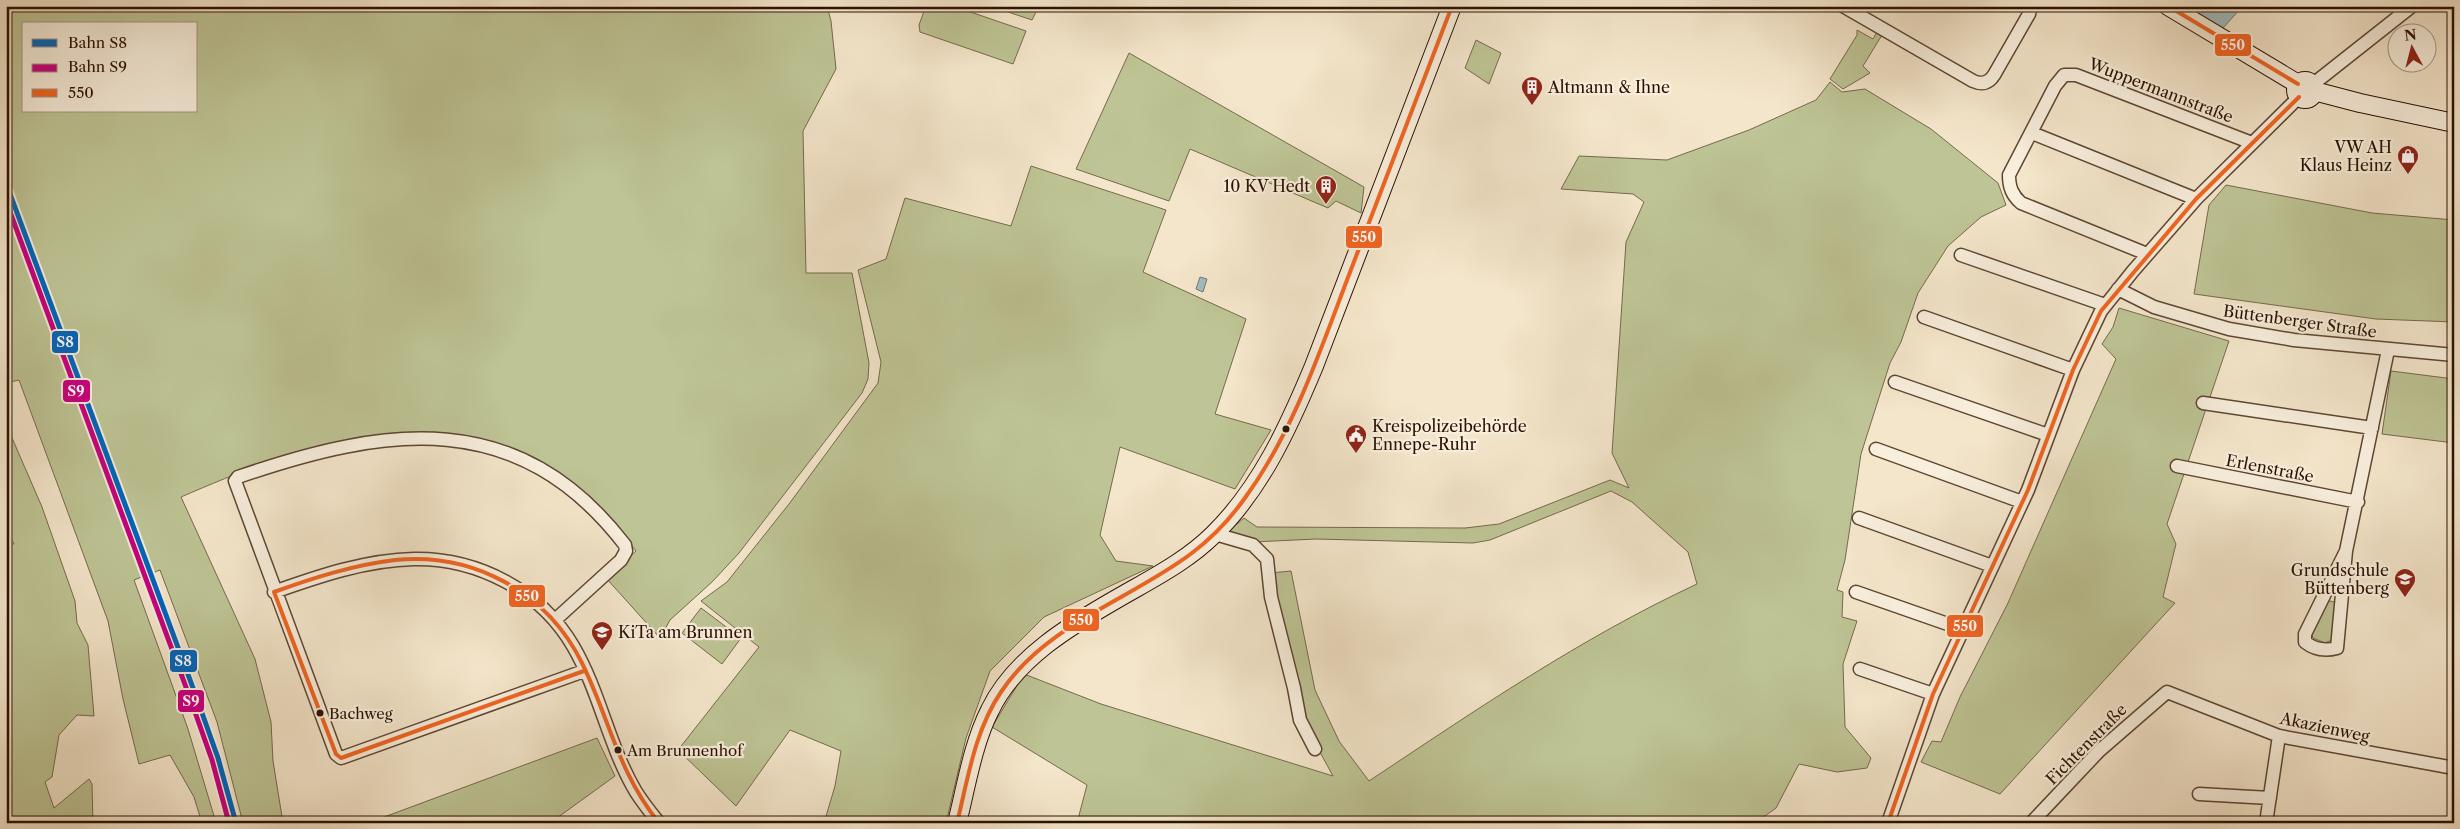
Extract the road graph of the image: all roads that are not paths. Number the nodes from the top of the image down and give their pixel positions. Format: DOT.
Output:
graph roads {
  1 [pos="1452,6"];
  2 [pos="1843,6"];
  3 [pos="2031,6"];
  4 [pos="2168,6"];
  5 [pos="2412,6"];
  6 [pos="2306,89"];
  7 [pos="2454,123"];
  8 [pos="2032,133"];
  9 [pos="2252,143"];
  10 [pos="2196,199"];
  11 [pos="2147,254"];
  12 [pos="1961,255"];
  13 [pos="2118,289"];
  14 [pos="2105,304"];
  15 [pos="1924,317"];
  16 [pos="2388,350"];
  17 [pos="2454,355"];
  18 [pos="2073,370"];
  19 [pos="1896,382"];
  20 [pos="2203,404"];
  21 [pos="2372,428"];
  22 [pos="2048,435"];
  23 [pos="1876,449"];
  24 [pos="2177,466"];
  25 [pos="2022,502"];
  26 [pos="2358,502"];
  27 [pos="1859,518"];
  28 [pos="1215,534"];
  29 [pos="2346,550"];
  30 [pos="1992,566"];
  31 [pos="274,592"];
  32 [pos="1856,592"];
  33 [pos="556,620"];
  34 [pos="1962,629"];
  35 [pos="1860,669"];
  36 [pos="584,671"];
  37 [pos="2167,692"];
  38 [pos="1933,694"];
  39 [pos="2279,736"];
  40 [pos="1315,749"];
  41 [pos="2454,768"];
  42 [pos="2199,794"];
  43 [pos="2270,798"];
  44 [pos="659,823"];
  45 [pos="958,823"];
  46 [pos="1888,823"];
  47 [pos="2031,823"];
  48 [pos="2266,823"];
  1 -- 28 [label="main road"];
  2 -- 3 [label="street"];
  4 -- 6 [label="main road"];
  5 -- 6 [label="street"];
  6 -- 7 [label="main road"];
  6 -- 9 [label="street"];
  8 -- 9 [label="street, Wuppermannstraße"];
  8 -- 10 [label="street"];
  8 -- 11 [label="street, Wuppermannstraße"];
  9 -- 10 [label="street"];
  10 -- 11 [label="street"];
  11 -- 13 [label="street"];
  12 -- 14 [label="street"];
  13 -- 14 [label="street"];
  13 -- 16 [label="street, Büttenberger Straße"];
  14 -- 18 [label="street"];
  15 -- 18 [label="street"];
  16 -- 17 [label="street, Büttenberger Straße"];
  16 -- 21 [label="street"];
  18 -- 22 [label="street"];
  19 -- 22 [label="street"];
  20 -- 21 [label="street"];
  21 -- 26 [label="street"];
  22 -- 25 [label="street"];
  23 -- 25 [label="street"];
  24 -- 26 [label="street, Erlenstraße"];
  25 -- 30 [label="street"];
  26 -- 29 [label="street"];
  27 -- 30 [label="street"];
  28 -- 40 [label="street"];
  28 -- 45 [label="main road"];
  29 -- 29 [label="street"];
  30 -- 34 [label="street"];
  31 -- 33 [label="street"];
  31 -- 33 [label="street"];
  31 -- 36 [label="street"];
  32 -- 34 [label="street"];
  33 -- 36 [label="street"];
  34 -- 38 [label="street"];
  35 -- 38 [label="street"];
  36 -- 44 [label="street"];
  37 -- 39 [label="street, Akazienweg"];
  37 -- 47 [label="street, Fichtenstraße"];
  38 -- 46 [label="street"];
  39 -- 41 [label="street, Akazienweg"];
  39 -- 43 [label="street"];
  42 -- 43 [label="street"];
  43 -- 48 [label="street"];
}
